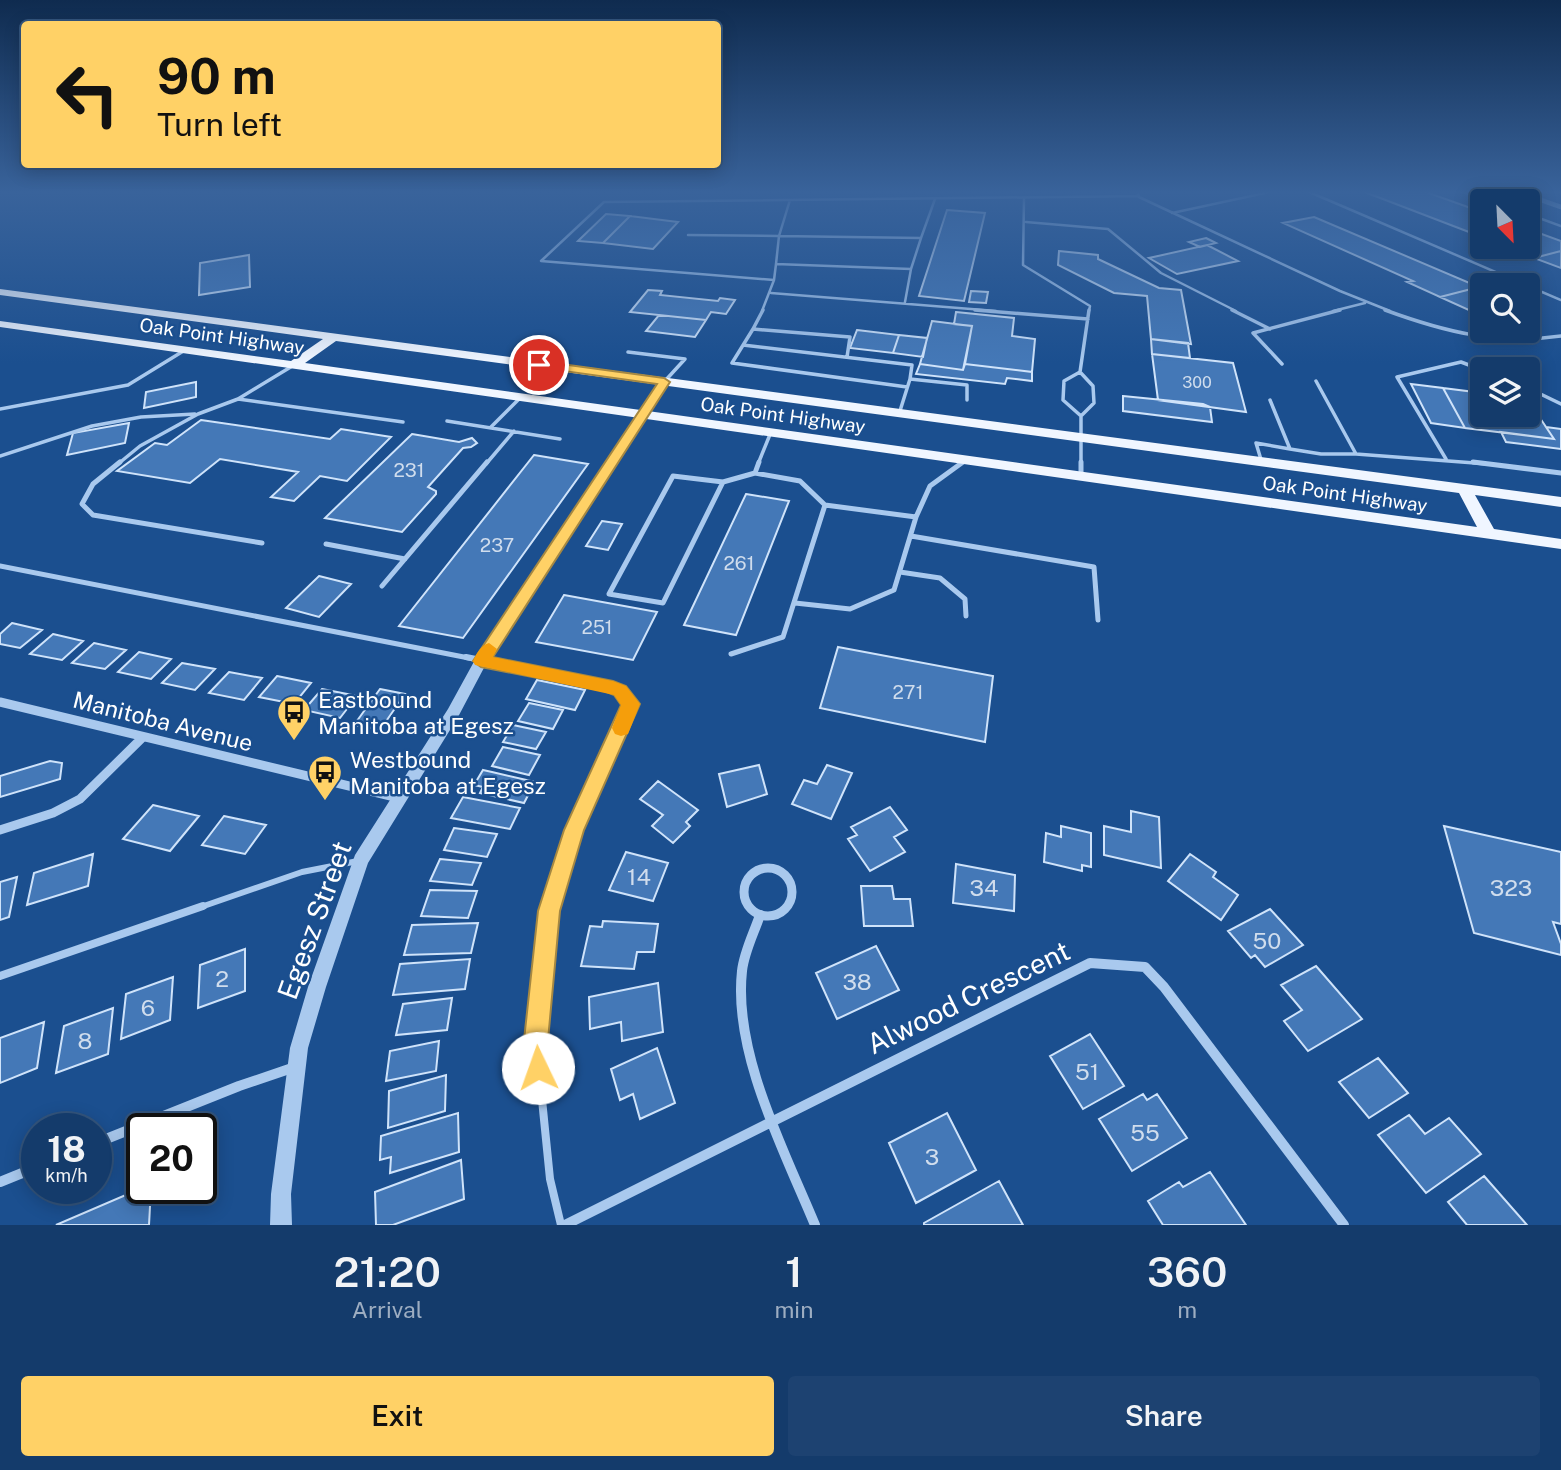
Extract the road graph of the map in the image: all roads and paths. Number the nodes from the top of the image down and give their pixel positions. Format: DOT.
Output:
graph roads {
  1 [pos="555,248"];
  2 [pos="778,248"];
  3 [pos="918,248"];
  4 [pos="1024,248"];
  5 [pos="1131,248"];
  6 [pos="1247,248"];
  7 [pos="1439,248"];
  8 [pos="776,264"];
  9 [pos="911,269"];
  10 [pos="1497,273"];
  11 [pos="774,280"];
  12 [pos="1540,291"];
  13 [pos="771,293"];
  14 [pos="2,294"];
  15 [pos="1561,300"];
  16 [pos="905,302"];
  17 [pos="1365,303"];
  18 [pos="1088,319"];
  19 [pos="0,324"];
  20 [pos="753,329"];
  21 [pos="1270,329"];
  22 [pos="1561,336"];
  23 [pos="333,337"];
  24 [pos="743,345"];
  25 [pos="185,350"];
  26 [pos="628,352"];
  27 [pos="847,357"];
  28 [pos="1282,364"];
  29 [pos="294,365"];
  30 [pos="1470,365"];
  31 [pos="1080,372"];
  32 [pos="910,379"];
  33 [pos="1316,381"];
  34 [pos="664,382"];
  35 [pos="907,387"];
  36 [pos="1540,393"];
  37 [pos="521,397"];
  38 [pos="238,399"];
  39 [pos="967,400"];
  40 [pos="1270,400"];
  41 [pos="1561,404"];
  42 [pos="0,409"];
  43 [pos="198,414"];
  44 [pos="898,414"];
  45 [pos="643,415"];
  46 [pos="1081,416"];
  47 [pos="447,421"];
  48 [pos="402,422"];
  49 [pos="491,427"];
  50 [pos="514,431"];
  51 [pos="771,432"];
  52 [pos="560,439"];
  53 [pos="1083,440"];
  54 [pos="1290,449"];
  55 [pos="1356,454"];
  56 [pos="0,456"];
  57 [pos="1447,459"];
  58 [pos="966,460"];
  59 [pos="1262,463"];
  60 [pos="755,473"];
  61 [pos="1561,473"];
  62 [pos="1081,476"];
  63 [pos="723,482"];
  64 [pos="1465,490"];
  65 [pos="1561,502"];
  66 [pos="825,505"];
  67 [pos="916,517"];
  68 [pos="1489,534"];
  69 [pos="911,536"];
  70 [pos="262,543"];
  71 [pos="326,544"];
  72 [pos="1561,544"];
  73 [pos="405,559"];
  74 [pos="0,566"];
  75 [pos="900,572"];
  76 [pos="382,586"];
  77 [pos="794,603"];
  78 [pos="966,616"];
  79 [pos="1098,620"];
  80 [pos="731,654"];
  81 [pos="481,661"];
  82 [pos="0,702"];
  83 [pos="143,737"];
  84 [pos="399,798"];
  85 [pos="0,830"];
  86 [pos="362,860"];
  87 [pos="760,915"];
  88 [pos="0,976"];
  89 [pos="296,1066"];
  90 [pos="773,1121"];
  91 [pos="112,1137"];
  92 [pos="21,1173"];
  93 [pos="0,1182"];
  94 [pos="281,1225"];
  95 [pos="563,1225"];
  96 [pos="815,1225"];
  97 [pos="1344,1225"];
  1 -- 11 [label="lane"];
  2 -- 8 [label="lane"];
  3 -- 9 [label="lane"];
  4 -- 18 [label="lane"];
  5 -- 21 [label="lane"];
  6 -- 17 [label="lane"];
  7 -- 10 [label="lane"];
  8 -- 9 [label="lane"];
  8 -- 11 [label="lane"];
  9 -- 16 [label="lane"];
  11 -- 13 [label="lane"];
  12 -- 15 [label="lane"];
  13 -- 16 [label="lane"];
  13 -- 20 [label="lane"];
  14 -- 23 [label="main road, Oak Point Highway"];
  16 -- 18 [label="lane"];
  17 -- 21 [label="lane"];
  17 -- 22 [label="lane"];
  18 -- 31 [label="lane"];
  19 -- 25 [label="main road, Oak Point Highway"];
  20 -- 24 [label="lane"];
  20 -- 27 [label="lane"];
  21 -- 28 [label="lane"];
  23 -- 29 [label="main road"];
  23 -- 34 [label="main road, Oak Point Highway"];
  24 -- 27 [label="lane"];
  24 -- 35 [label="lane"];
  25 -- 29 [label="main road, Oak Point Highway"];
  25 -- 42 [label="lane"];
  26 -- 34 [label="lane"];
  27 -- 32 [label="lane"];
  29 -- 37 [label="main road, Oak Point Highway"];
  29 -- 38 [label="lane"];
  30 -- 57 [label="lane"];
  31 -- 46 [label="lane"];
  31 -- 46 [label="lane"];
  32 -- 35 [label="lane"];
  32 -- 39 [label="lane"];
  33 -- 55 [label="lane"];
  34 -- 44 [label="main road, Oak Point Highway"];
  34 -- 45 [label="street, Egesz Street"];
  35 -- 44 [label="lane"];
  36 -- 41 [label="lane"];
  37 -- 45 [label="main road, Oak Point Highway"];
  37 -- 49 [label="lane"];
  38 -- 43 [label="lane"];
  38 -- 48 [label="lane"];
  40 -- 54 [label="lane"];
  43 -- 56 [label="lane"];
  43 -- 70 [label="lane"];
  44 -- 53 [label="main road, Oak Point Highway"];
  45 -- 51 [label="main road, Oak Point Highway"];
  45 -- 81 [label="street, Egesz Street"];
  46 -- 53 [label="lane"];
  47 -- 49 [label="lane"];
  49 -- 50 [label="lane"];
  50 -- 52 [label="lane"];
  50 -- 73 [label="lane"];
  51 -- 58 [label="main road, Oak Point Highway"];
  51 -- 60 [label="lane"];
  53 -- 59 [label="main road, Oak Point Highway"];
  53 -- 62 [label="lane"];
  54 -- 55 [label="lane"];
  54 -- 59 [label="lane"];
  55 -- 57 [label="lane"];
  57 -- 61 [label="lane"];
  58 -- 62 [label="main road, Oak Point Highway"];
  58 -- 67 [label="lane"];
  59 -- 64 [label="main road, Oak Point Highway"];
  60 -- 63 [label="lane"];
  60 -- 66 [label="lane"];
  62 -- 68 [label="main road, Oak Point Highway"];
  63 -- 63 [label="lane"];
  64 -- 65 [label="main road, Oak Point Highway"];
  64 -- 68 [label="main road"];
  66 -- 67 [label="lane"];
  66 -- 77 [label="lane"];
  67 -- 69 [label="lane"];
  68 -- 72 [label="main road, Oak Point Highway"];
  69 -- 75 [label="lane"];
  69 -- 79 [label="lane"];
  71 -- 73 [label="lane"];
  73 -- 76 [label="lane"];
  74 -- 81 [label="lane"];
  75 -- 77 [label="lane"];
  75 -- 78 [label="lane"];
  77 -- 80 [label="lane"];
  81 -- 84 [label="street, Egesz Street"];
  81 -- 95 [label="lane"];
  82 -- 83 [label="street, Manitoba Avenue"];
  83 -- 84 [label="street, Manitoba Avenue"];
  83 -- 85 [label="street"];
  84 -- 86 [label="street, Egesz Street"];
  86 -- 88 [label="lane"];
  86 -- 89 [label="street, Egesz Street"];
  87 -- 87 [label="street"];
  87 -- 90 [label="street"];
  89 -- 91 [label="street"];
  89 -- 94 [label="street, Egesz Street"];
  90 -- 95 [label="street, Alwood Crescent"];
  90 -- 96 [label="street"];
  90 -- 97 [label="street, Alwood Crescent"];
  92 -- 93 [label="street"];
}
